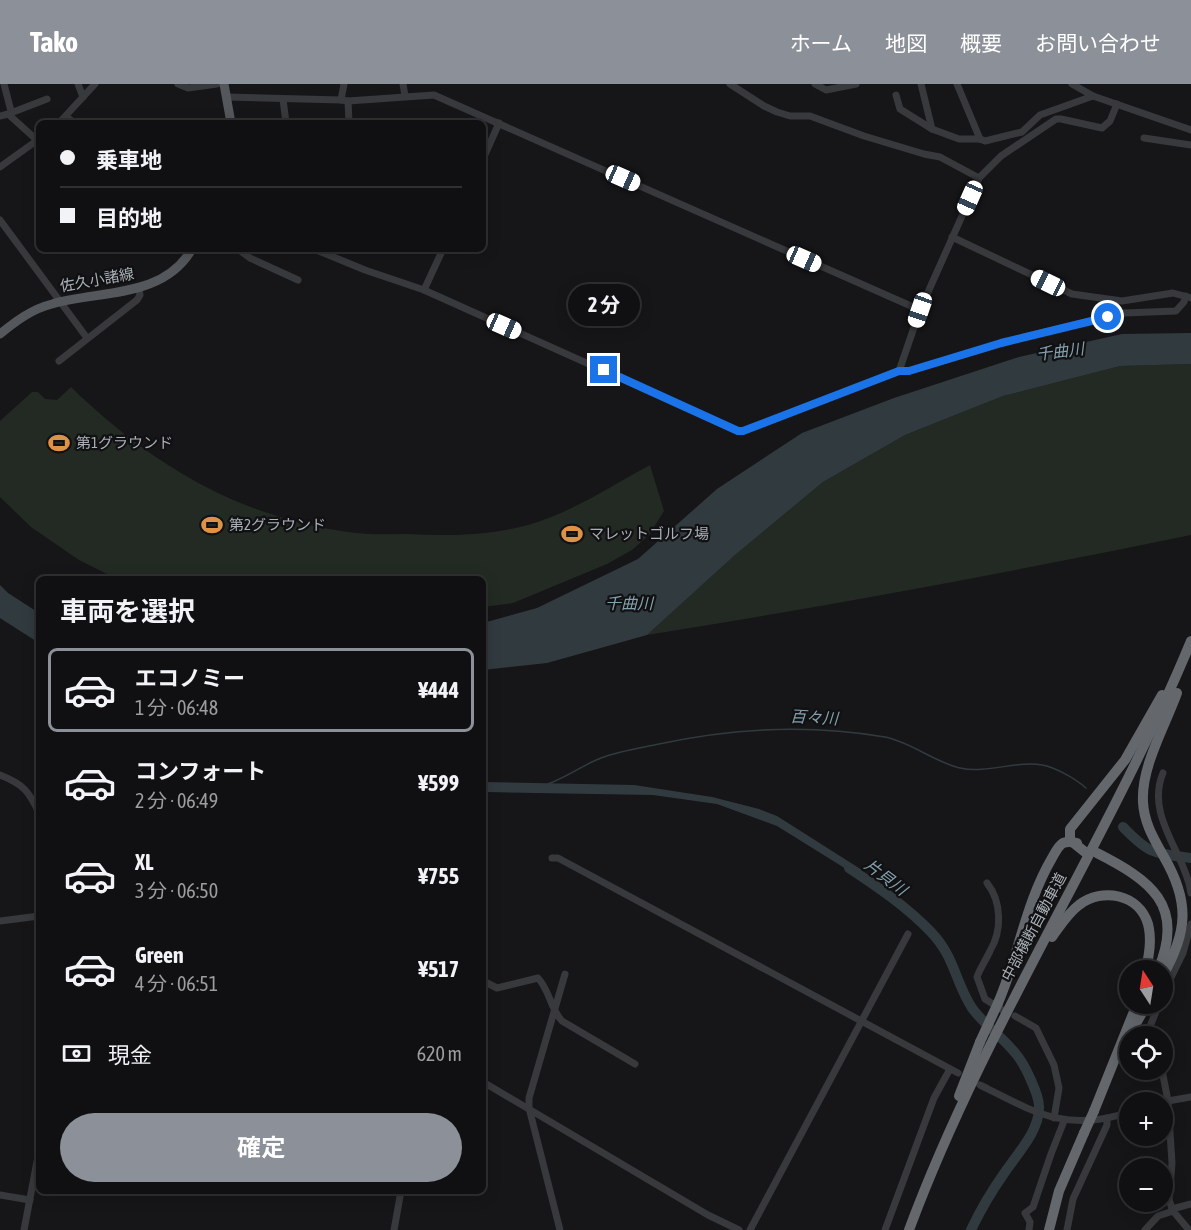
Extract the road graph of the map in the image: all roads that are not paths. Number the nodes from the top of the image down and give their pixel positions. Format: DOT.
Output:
graph roads {
  1 [pos="4,84"];
  2 [pos="71,84"];
  3 [pos="78,84"];
  4 [pos="95,84"];
  5 [pos="178,84"];
  6 [pos="217,84"];
  7 [pos="224,84"];
  8 [pos="344,84"];
  9 [pos="404,84"];
  10 [pos="730,84"];
  11 [pos="815,84"];
  12 [pos="856,84"];
  13 [pos="921,84"];
  14 [pos="957,84"];
  15 [pos="1072,84"];
  16 [pos="82,95"];
  17 [pos="896,95"];
  18 [pos="405,96"];
  19 [pos="1094,96"];
  20 [pos="227,97"];
  21 [pos="47,99"];
  22 [pos="283,99"];
  23 [pos="345,100"];
  24 [pos="1117,104"];
  25 [pos="9,113"];
  26 [pos="0,116"];
  27 [pos="66,117"];
  28 [pos="62,120"];
  29 [pos="70,120"];
  30 [pos="231,120"];
  31 [pos="286,120"];
  32 [pos="348,120"];
  33 [pos="499,123"];
  34 [pos="932,129"];
  35 [pos="1191,130"];
  36 [pos="36,138"];
  37 [pos="1144,138"];
  38 [pos="980,139"];
  39 [pos="36,141"];
  40 [pos="1191,145"];
  41 [pos="486,152"];
  42 [pos="0,166"];
  43 [pos="978,178"];
  44 [pos="0,220"];
  45 [pos="952,237"];
  46 [pos="190,252"];
  47 [pos="242,252"];
  48 [pos="321,252"];
  49 [pos="441,252"];
  50 [pos="298,280"];
  51 [pos="140,288"];
  52 [pos="424,290"];
  53 [pos="1189,297"];
  54 [pos="59,302"];
  55 [pos="920,310"];
  56 [pos="0,334"];
  57 [pos="87,338"];
  58 [pos="59,361"];
  59 [pos="899,371"];
  60 [pos="1191,641"];
  61 [pos="1163,773"];
  62 [pos="0,775"];
  63 [pos="36,806"];
  64 [pos="1072,842"];
  65 [pos="1086,849"];
  66 [pos="552,858"];
  67 [pos="987,883"];
  68 [pos="1191,893"];
  69 [pos="36,916"];
  70 [pos="0,921"];
  71 [pos="1191,924"];
  72 [pos="908,934"];
  73 [pos="1147,960"];
  74 [pos="1157,960"];
  75 [pos="1162,960"];
  76 [pos="1170,960"];
  77 [pos="1173,973"];
  78 [pos="566,974"];
  79 [pos="486,982"];
  80 [pos="555,1013"];
  81 [pos="1006,1013"];
  82 [pos="1134,1014"];
  83 [pos="861,1022"];
  84 [pos="987,1049"];
  85 [pos="635,1064"];
  86 [pos="950,1069"];
  87 [pos="957,1073"];
  88 [pos="486,1084"];
  89 [pos="975,1085"];
  90 [pos="1191,1097"];
  91 [pos="1173,1100"];
  92 [pos="529,1108"];
  93 [pos="1119,1115"];
  94 [pos="1053,1117"];
  95 [pos="1107,1118"];
  96 [pos="1065,1120"];
  97 [pos="36,1167"];
  98 [pos="931,1173"];
  99 [pos="400,1194"];
  100 [pos="0,1195"];
  101 [pos="30,1200"];
  102 [pos="1191,1204"];
  103 [pos="1173,1210"];
  104 [pos="1173,1211"];
  105 [pos="1168,1212"];
  106 [pos="24,1230"];
  107 [pos="394,1230"];
  108 [pos="560,1230"];
  109 [pos="739,1230"];
  110 [pos="750,1230"];
  111 [pos="885,1230"];
  112 [pos="909,1230"];
  113 [pos="1029,1230"];
  114 [pos="1049,1230"];
  115 [pos="1067,1230"];
  116 [pos="1145,1230"];
  117 [pos="1189,1230"];
  1 -- 25 [label="street"];
  2 -- 16 [label="street"];
  3 -- 16 [label="street"];
  4 -- 16 [label="street"];
  5 -- 6 [label="street"];
  7 -- 20 [label="main road"];
  8 -- 23 [label="street"];
  9 -- 18 [label="street"];
  10 -- 43 [label="street"];
  11 -- 12 [label="street"];
  13 -- 34 [label="street"];
  14 -- 38 [label="street"];
  15 -- 19 [label="street"];
  16 -- 27 [label="street"];
  17 -- 34 [label="street"];
  18 -- 23 [label="street"];
  18 -- 33 [label="street"];
  19 -- 24 [label="street"];
  19 -- 38 [label="street"];
  20 -- 22 [label="street"];
  20 -- 30 [label="main road"];
  21 -- 25 [label="street"];
  22 -- 23 [label="street"];
  22 -- 31 [label="street"];
  23 -- 32 [label="street"];
  24 -- 35 [label="street"];
  24 -- 43 [label="street"];
  25 -- 26 [label="street"];
  25 -- 36 [label="street"];
  27 -- 28 [label="street"];
  27 -- 29 [label="street"];
  33 -- 41 [label="street"];
  33 -- 55 [label="street"];
  34 -- 38 [label="street"];
  37 -- 40 [label="street"];
  39 -- 42 [label="street"];
  43 -- 45 [label="street"];
  44 -- 54 [label="street"];
  45 -- 53 [label="street"];
  45 -- 55 [label="street"];
  46 -- 51 [label="main road, 佐久小諸線"];
  47 -- 50 [label="street"];
  48 -- 52 [label="street"];
  49 -- 52 [label="street"];
  51 -- 54 [label="main road, 佐久小諸線"];
  51 -- 57 [label="street"];
  52 -- 59 [label="street"];
  53 -- 59 [label="street"];
  54 -- 56 [label="main road, 佐久小諸線"];
  54 -- 57 [label="street"];
  55 -- 59 [label="street"];
  57 -- 58 [label="street"];
  60 -- 64 [label="highway"];
  60 -- 76 [label="highway"];
  60 -- 81 [label="highway, 中部横断自動車道"];
  61 -- 68 [label="street"];
  62 -- 63 [label="street"];
  64 -- 65 [label="highway"];
  64 -- 81 [label="highway"];
  66 -- 83 [label="street"];
  67 -- 81 [label="street"];
  69 -- 70 [label="street"];
  71 -- 77 [label="street"];
  72 -- 83 [label="street"];
  73 -- 81 [label="highway"];
  74 -- 75 [label="highway"];
  78 -- 80 [label="street"];
  79 -- 80 [label="street"];
  80 -- 85 [label="street"];
  80 -- 92 [label="street"];
  81 -- 84 [label="highway, bridge"];
  81 -- 84 [label="highway"];
  81 -- 94 [label="street"];
  82 -- 114 [label="highway, bridge"];
  83 -- 86 [label="street"];
  83 -- 110 [label="street"];
  84 -- 89 [label="highway"];
  84 -- 98 [label="highway"];
  86 -- 87 [label="street"];
  86 -- 111 [label="street"];
  88 -- 92 [label="street"];
  89 -- 94 [label="street"];
  89 -- 98 [label="highway"];
  90 -- 91 [label="street"];
  92 -- 108 [label="street"];
  92 -- 109 [label="street"];
  93 -- 95 [label="street"];
  94 -- 96 [label="street"];
  95 -- 96 [label="street"];
  95 -- 115 [label="street"];
  96 -- 113 [label="street"];
  97 -- 101 [label="street"];
  98 -- 112 [label="highway"];
  99 -- 107 [label="street"];
  100 -- 101 [label="street"];
  101 -- 106 [label="street"];
  102 -- 103 [label="street"];
  104 -- 117 [label="street"];
  105 -- 116 [label="street"];
}
